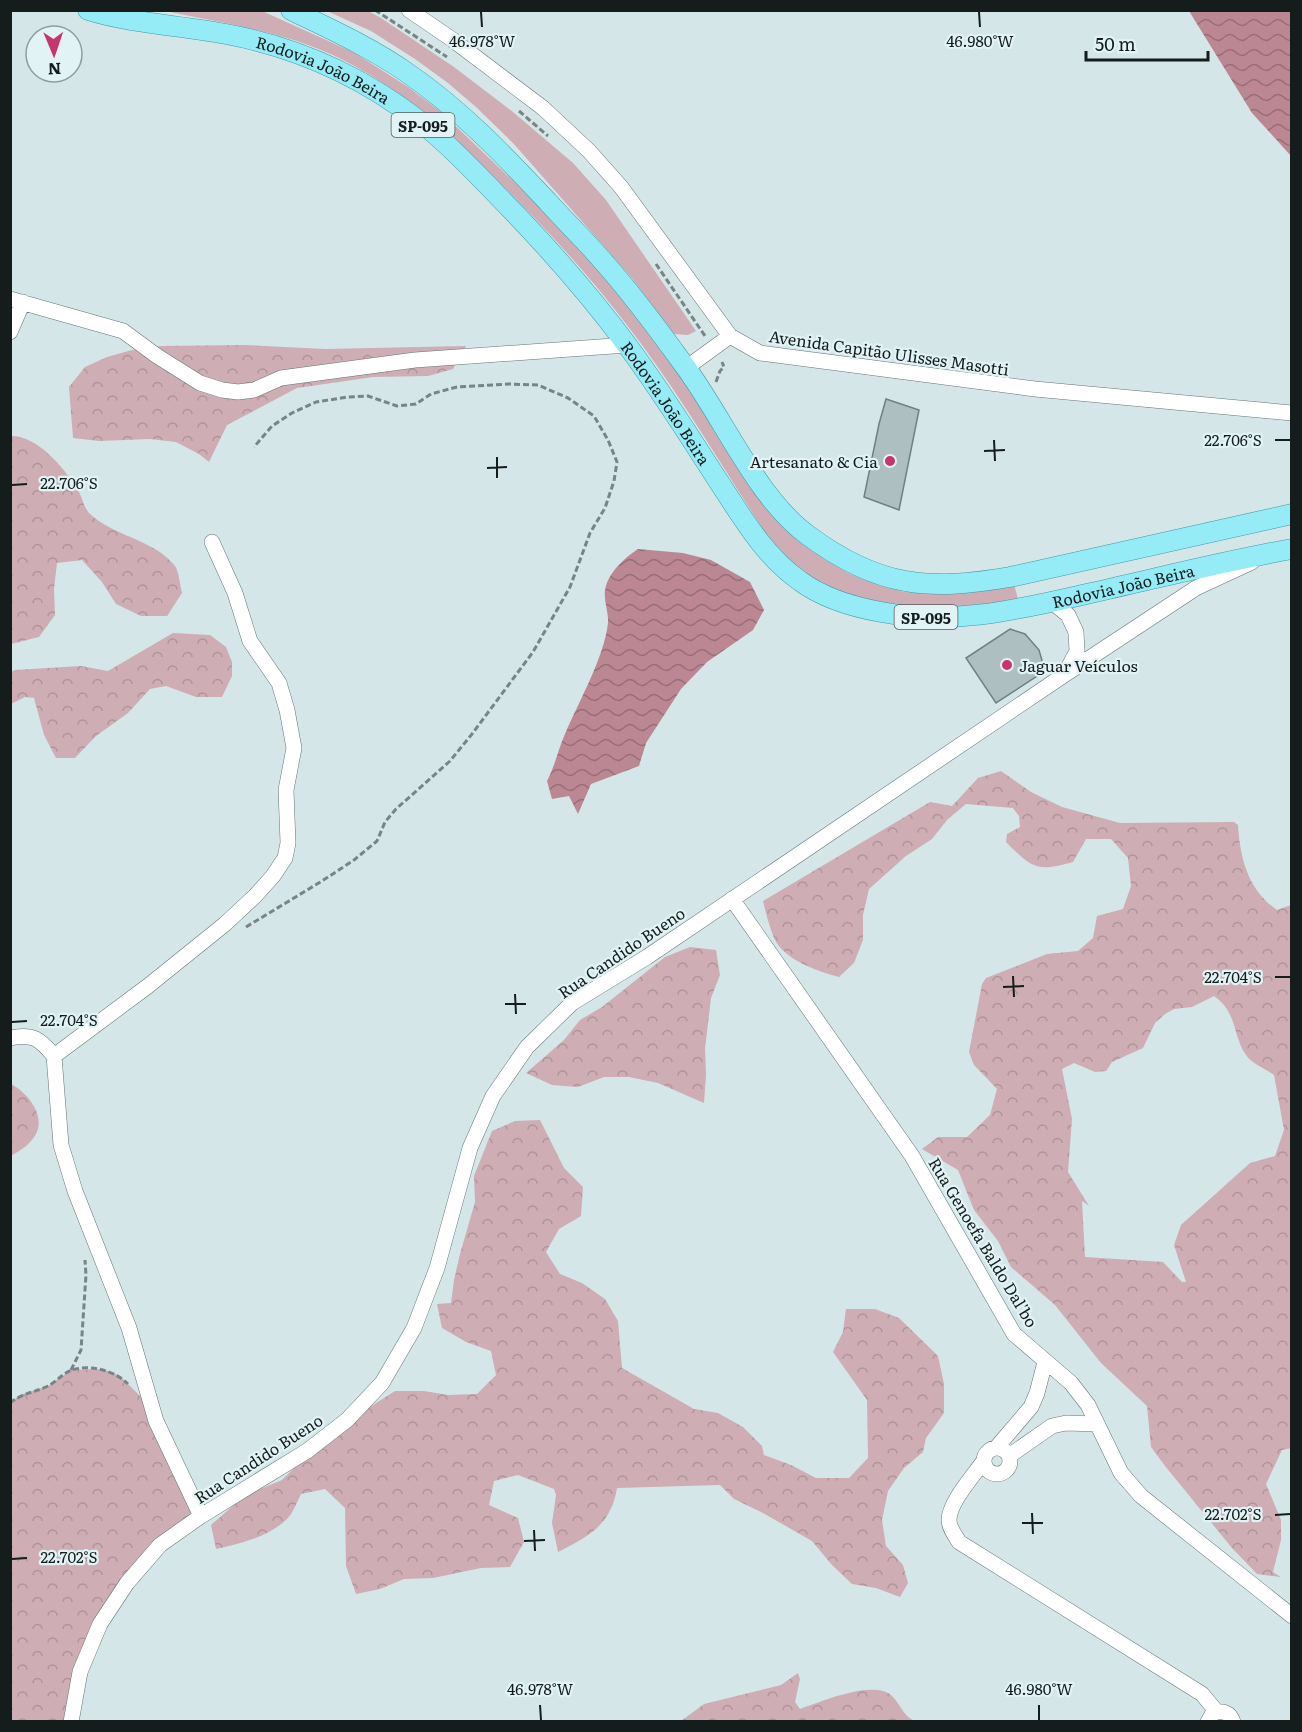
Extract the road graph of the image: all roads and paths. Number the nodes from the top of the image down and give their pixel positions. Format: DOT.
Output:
graph roads {
  1 [pos="291,10"];
  2 [pos="375,10"];
  3 [pos="409,10"];
  4 [pos="91,11"];
  5 [pos="453,61"];
  6 [pos="514,107"];
  7 [pos="548,136"];
  8 [pos="653,260"];
  9 [pos="17,300"];
  10 [pos="10,332"];
  11 [pos="730,336"];
  12 [pos="627,345"];
  13 [pos="713,348"];
  14 [pos="686,368"];
  15 [pos="716,384"];
  16 [pos="1292,412"];
  17 [pos="254,447"];
  18 [pos="1292,514"];
  19 [pos="212,542"];
  20 [pos="1292,549"];
  21 [pos="1271,552"];
  22 [pos="1052,602"];
  23 [pos="1064,675"];
  24 [pos="732,900"];
  25 [pos="241,930"];
  26 [pos="10,1038"];
  27 [pos="54,1056"];
  28 [pos="84,1254"];
  29 [pos="1045,1362"];
  30 [pos="71,1370"];
  31 [pos="134,1390"];
  32 [pos="10,1401"];
  33 [pos="1097,1424"];
  34 [pos="1002,1452"];
  35 [pos="983,1462"];
  36 [pos="201,1516"];
  37 [pos="1292,1616"];
  38 [pos="1212,1717"];
  39 [pos="71,1722"];
  40 [pos="1233,1722"];
  1 -- 14 [label="main road, Rodovia João Beira / SP-095"];
  2 -- 5 [label="path"];
  3 -- 11 [label="street, Avenida Capitão Ulisses Masotti"];
  4 -- 12 [label="main road, Rodovia João Beira / SP-095"];
  6 -- 7 [label="path"];
  8 -- 13 [label="path"];
  9 -- 10 [label="street"];
  9 -- 12 [label="street"];
  11 -- 13 [label="street"];
  11 -- 16 [label="street, Avenida Capitão Ulisses Masotti"];
  12 -- 22 [label="main road, Rodovia João Beira / SP-095"];
  13 -- 14 [label="street"];
  13 -- 15 [label="path"];
  14 -- 18 [label="main road, Rodovia João Beira / SP-095"];
  17 -- 25 [label="path"];
  19 -- 27 [label="street"];
  20 -- 21 [label="main road, Rodovia João Beira / SP-095"];
  21 -- 22 [label="main road, Rodovia João Beira / SP-095"];
  21 -- 23 [label="street, Rua Candido Bueno"];
  22 -- 23 [label="street"];
  23 -- 24 [label="street, Rua Candido Bueno"];
  24 -- 29 [label="street, Rua Genoefa Baldo Dal'bo"];
  24 -- 36 [label="street, Rua Candido Bueno"];
  26 -- 27 [label="street"];
  27 -- 36 [label="street"];
  28 -- 30 [label="path"];
  29 -- 33 [label="street, Rua Genoefa Baldo Dal'bo"];
  29 -- 34 [label="street"];
  30 -- 31 [label="path"];
  30 -- 32 [label="path"];
  33 -- 34 [label="street"];
  33 -- 37 [label="street, Rua Genoefa Baldo Dal'bo"];
  34 -- 35 [label="street"];
  34 -- 35 [label="street"];
  35 -- 38 [label="street"];
  36 -- 39 [label="street, Rua Candido Bueno"];
  38 -- 40 [label="street"];
}
